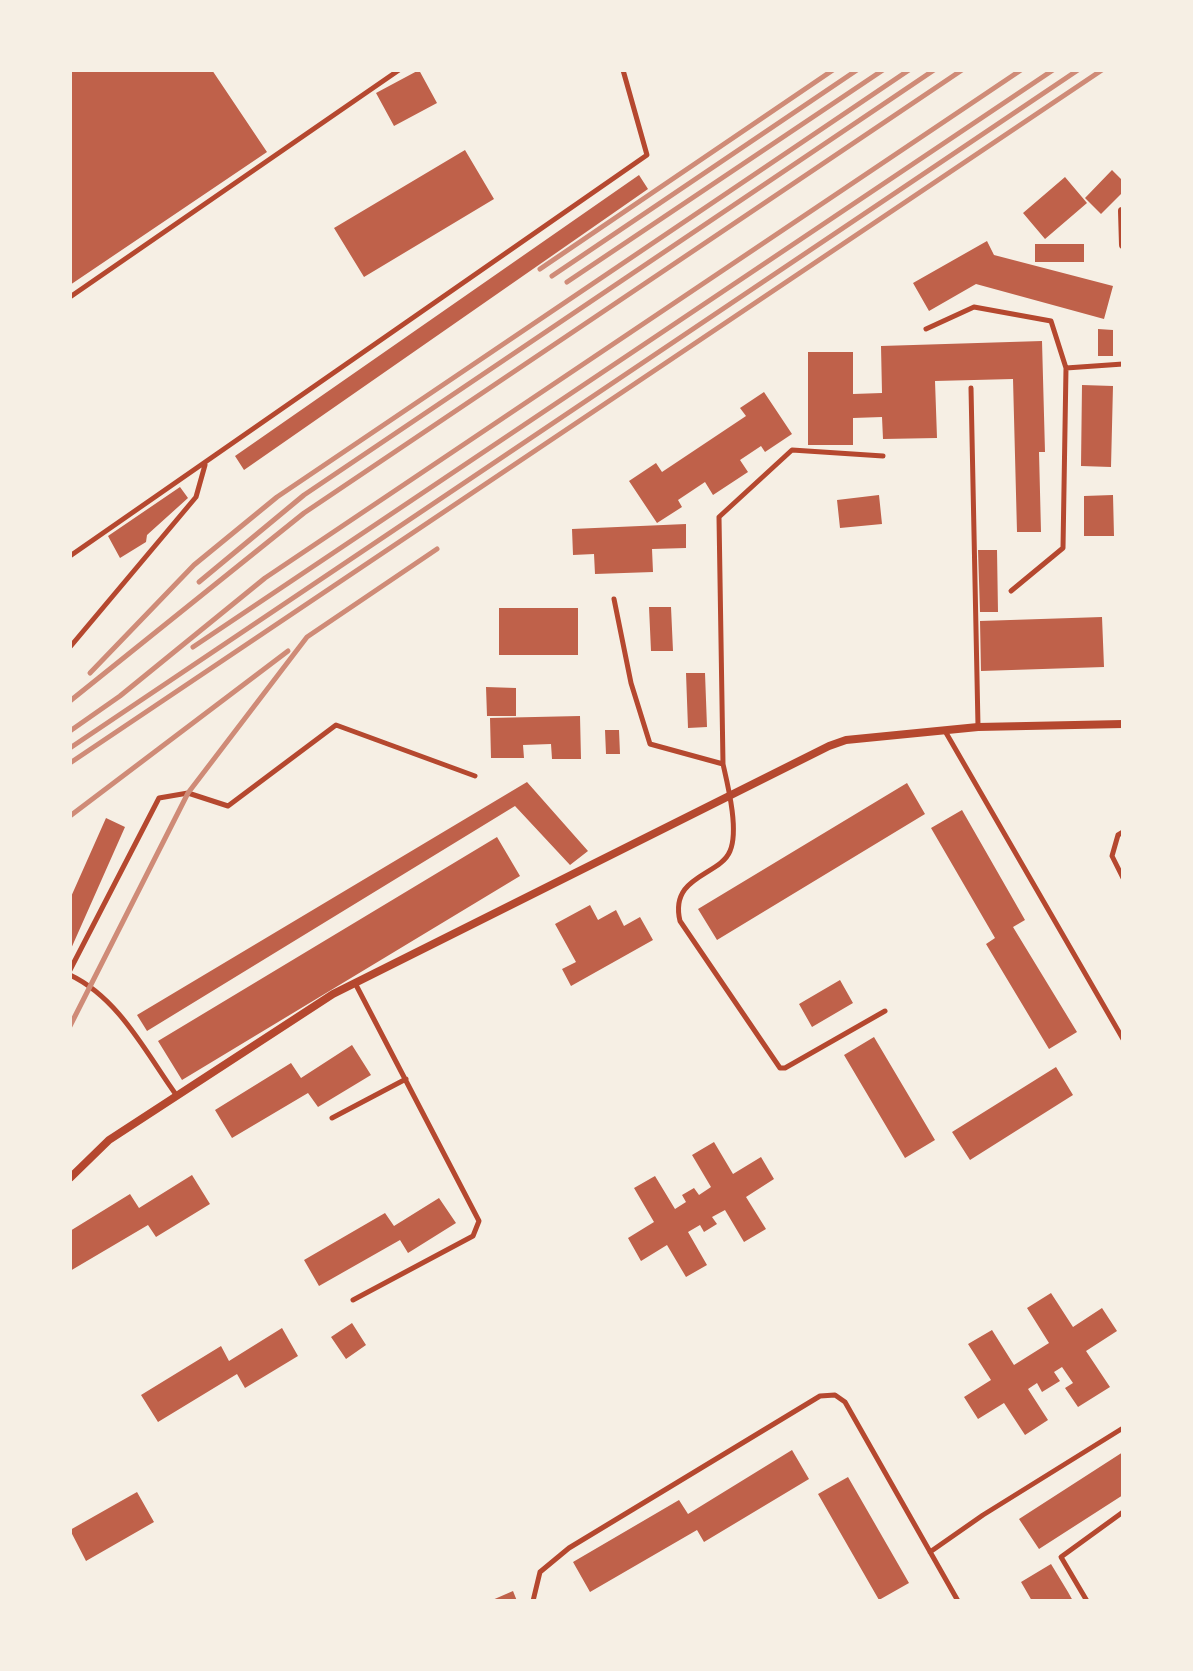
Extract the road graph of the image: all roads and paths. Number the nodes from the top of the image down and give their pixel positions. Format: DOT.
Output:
graph roads {
  1 [pos="399,70"];
  2 [pos="623,70"];
  3 [pos="1122,210"];
  4 [pos="1123,241"];
  5 [pos="70,297"];
  6 [pos="926,329"];
  7 [pos="1123,364"];
  8 [pos="1066,368"];
  9 [pos="971,388"];
  10 [pos="883,456"];
  11 [pos="205,464"];
  12 [pos="70,556"];
  13 [pos="1011,591"];
  14 [pos="614,599"];
  15 [pos="70,647"];
  16 [pos="1123,724"];
  17 [pos="978,727"];
  18 [pos="944,730"];
  19 [pos="723,764"];
  20 [pos="475,776"];
  21 [pos="731,797"];
  22 [pos="1123,832"];
  23 [pos="1123,878"];
  24 [pos="70,973"];
  25 [pos="355,983"];
  26 [pos="885,1011"];
  27 [pos="1123,1039"];
  28 [pos="406,1079"];
  29 [pos="177,1096"];
  30 [pos="332,1118"];
  31 [pos="70,1178"];
  32 [pos="353,1300"];
  33 [pos="1123,1428"];
  34 [pos="1123,1512"];
  35 [pos="930,1552"];
  36 [pos="533,1601"];
  37 [pos="958,1601"];
  38 [pos="1087,1601"];
  1 -- 5 [label="lane"];
  2 -- 11 [label="lane"];
  3 -- 4 [label="street"];
  6 -- 8 [label="lane"];
  7 -- 8 [label="lane"];
  8 -- 13 [label="lane"];
  9 -- 17 [label="lane"];
  10 -- 19 [label="lane"];
  11 -- 12 [label="lane"];
  11 -- 15 [label="lane"];
  14 -- 19 [label="lane"];
  16 -- 17 [label="street"];
  17 -- 18 [label="street"];
  18 -- 21 [label="street"];
  18 -- 27 [label="lane"];
  19 -- 21 [label="lane"];
  20 -- 24 [label="lane"];
  21 -- 25 [label="street"];
  21 -- 26 [label="lane"];
  22 -- 23 [label="lane"];
  24 -- 29 [label="lane"];
  25 -- 28 [label="lane"];
  25 -- 29 [label="street"];
  28 -- 30 [label="lane"];
  28 -- 32 [label="lane"];
  29 -- 31 [label="street"];
  33 -- 35 [label="lane"];
  34 -- 38 [label="lane"];
  35 -- 36 [label="lane"];
  35 -- 37 [label="lane"];
}
